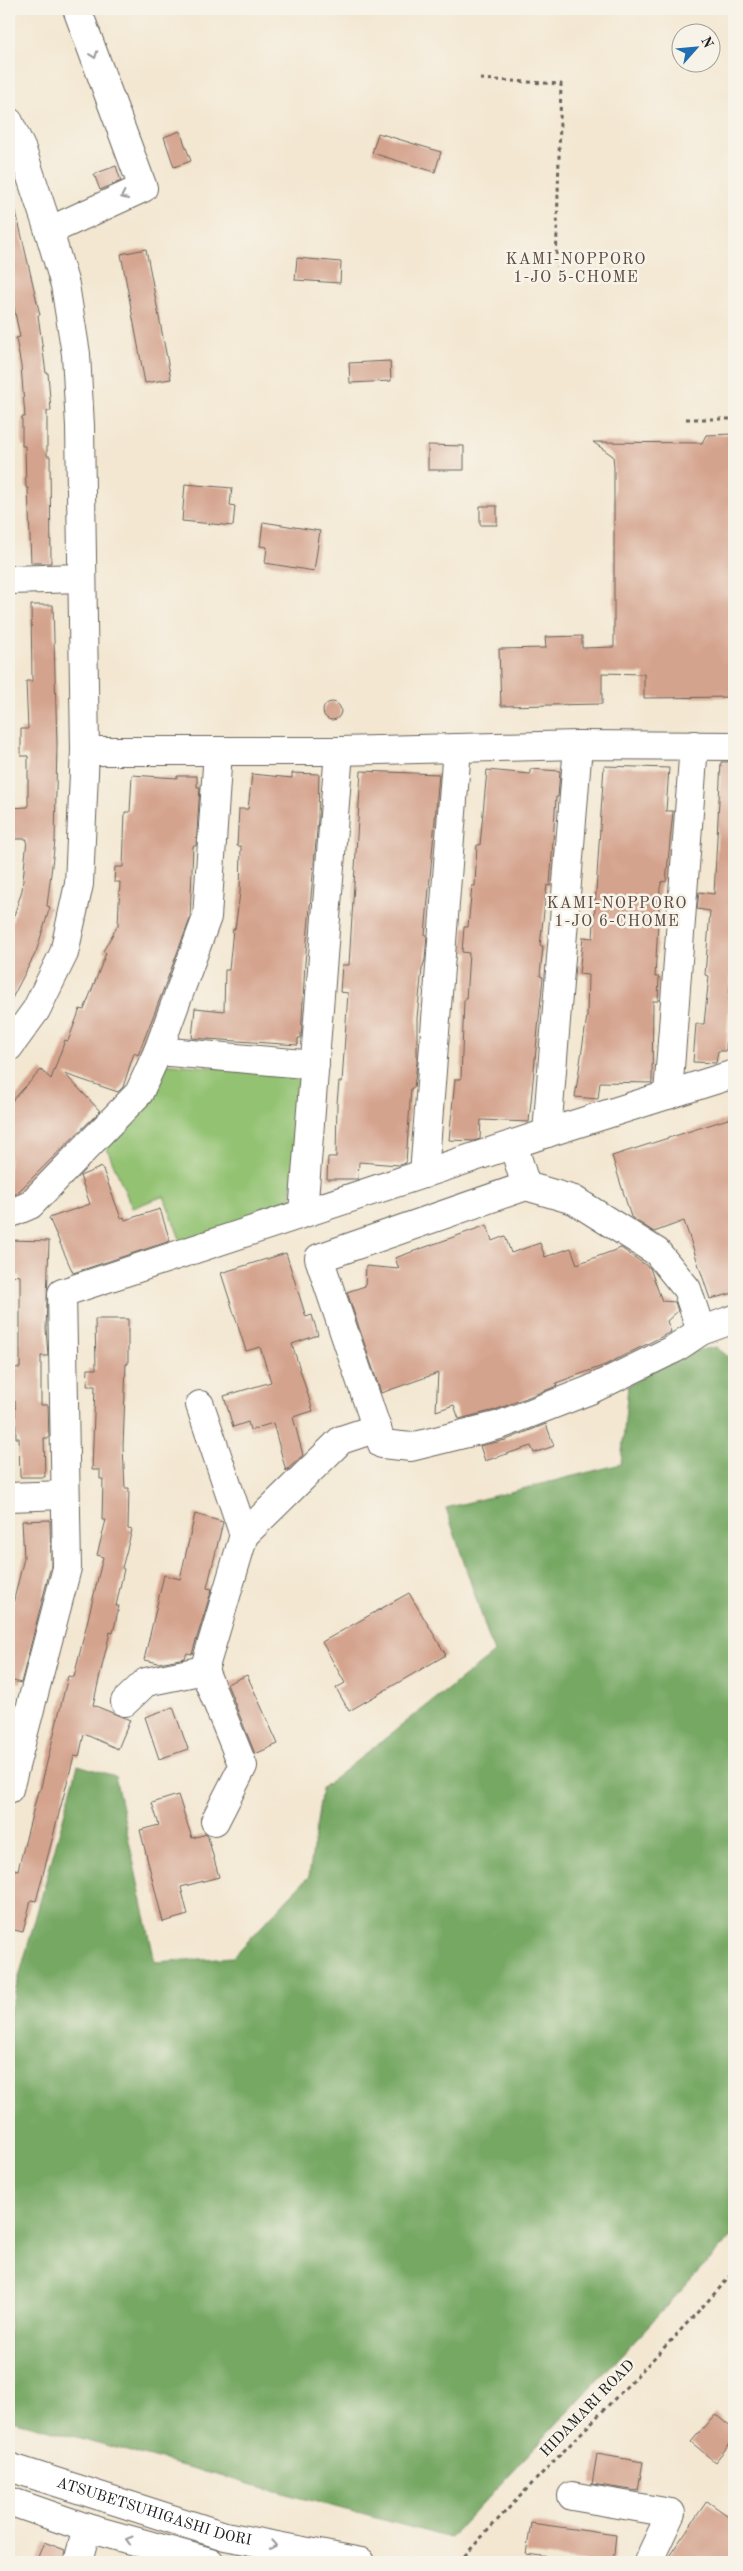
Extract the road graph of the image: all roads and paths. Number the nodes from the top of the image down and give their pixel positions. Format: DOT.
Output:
graph roads {
  1 [pos="77,9"];
  2 [pos="480,79"];
  3 [pos="9,122"];
  4 [pos="49,231"];
  5 [pos="556,267"];
  6 [pos="686,419"];
  7 [pos="734,419"];
  8 [pos="82,578"];
  9 [pos="9,580"];
  10 [pos="578,745"];
  11 [pos="694,745"];
  12 [pos="734,746"];
  13 [pos="457,748"];
  14 [pos="85,751"];
  15 [pos="218,751"];
  16 [pos="339,751"];
  17 [pos="9,1047"];
  18 [pos="158,1052"];
  19 [pos="314,1065"];
  20 [pos="734,1074"];
  21 [pos="668,1095"];
  22 [pos="547,1133"];
  23 [pos="513,1144"];
  24 [pos="424,1174"];
  25 [pos="526,1186"];
  26 [pos="303,1213"];
  27 [pos="9,1214"];
  28 [pos="734,1319"];
  29 [pos="701,1330"];
  30 [pos="200,1405"];
  31 [pos="377,1428"];
  32 [pos="64,1495"];
  33 [pos="9,1497"];
  34 [pos="244,1535"];
  35 [pos="204,1670"];
  36 [pos="124,1702"];
  37 [pos="9,1789"];
  38 [pos="215,1821"];
  39 [pos="734,2272"];
  40 [pos="9,2467"];
  41 [pos="572,2496"];
  42 [pos="9,2501"];
  43 [pos="87,2528"];
  44 [pos="78,2562"];
  45 [pos="210,2562"];
  46 [pos="361,2562"];
  47 [pos="459,2562"];
  48 [pos="648,2562"];
  1 -- 4 [label="street, one-way"];
  2 -- 5 [label="path"];
  3 -- 4 [label="street"];
  4 -- 8 [label="street"];
  6 -- 7 [label="path"];
  8 -- 9 [label="street"];
  8 -- 14 [label="street"];
  10 -- 11 [label="street"];
  10 -- 13 [label="street"];
  10 -- 22 [label="street"];
  11 -- 12 [label="street"];
  11 -- 21 [label="street"];
  13 -- 16 [label="street"];
  13 -- 24 [label="street"];
  14 -- 15 [label="street"];
  14 -- 17 [label="street"];
  15 -- 16 [label="street"];
  15 -- 18 [label="street"];
  16 -- 19 [label="street"];
  18 -- 19 [label="street"];
  18 -- 27 [label="street"];
  19 -- 26 [label="street"];
  20 -- 21 [label="street"];
  21 -- 22 [label="street"];
  22 -- 23 [label="street"];
  23 -- 24 [label="street"];
  23 -- 25 [label="street"];
  24 -- 26 [label="street"];
  25 -- 29 [label="street"];
  25 -- 31 [label="street"];
  26 -- 32 [label="street"];
  28 -- 29 [label="street"];
  29 -- 31 [label="street"];
  30 -- 34 [label="street"];
  31 -- 34 [label="street"];
  32 -- 33 [label="street"];
  32 -- 37 [label="street"];
  34 -- 35 [label="street"];
  35 -- 36 [label="street"];
  35 -- 38 [label="street"];
  39 -- 47 [label="path, HIDAMARI ROAD"];
  40 -- 46 [label="street, ATSUBETSUHIGASHI DORI, one-way"];
  41 -- 48 [label="street"];
  42 -- 43 [label="street"];
  43 -- 44 [label="street"];
  45 -- 43 [label="street, one-way"];
}
